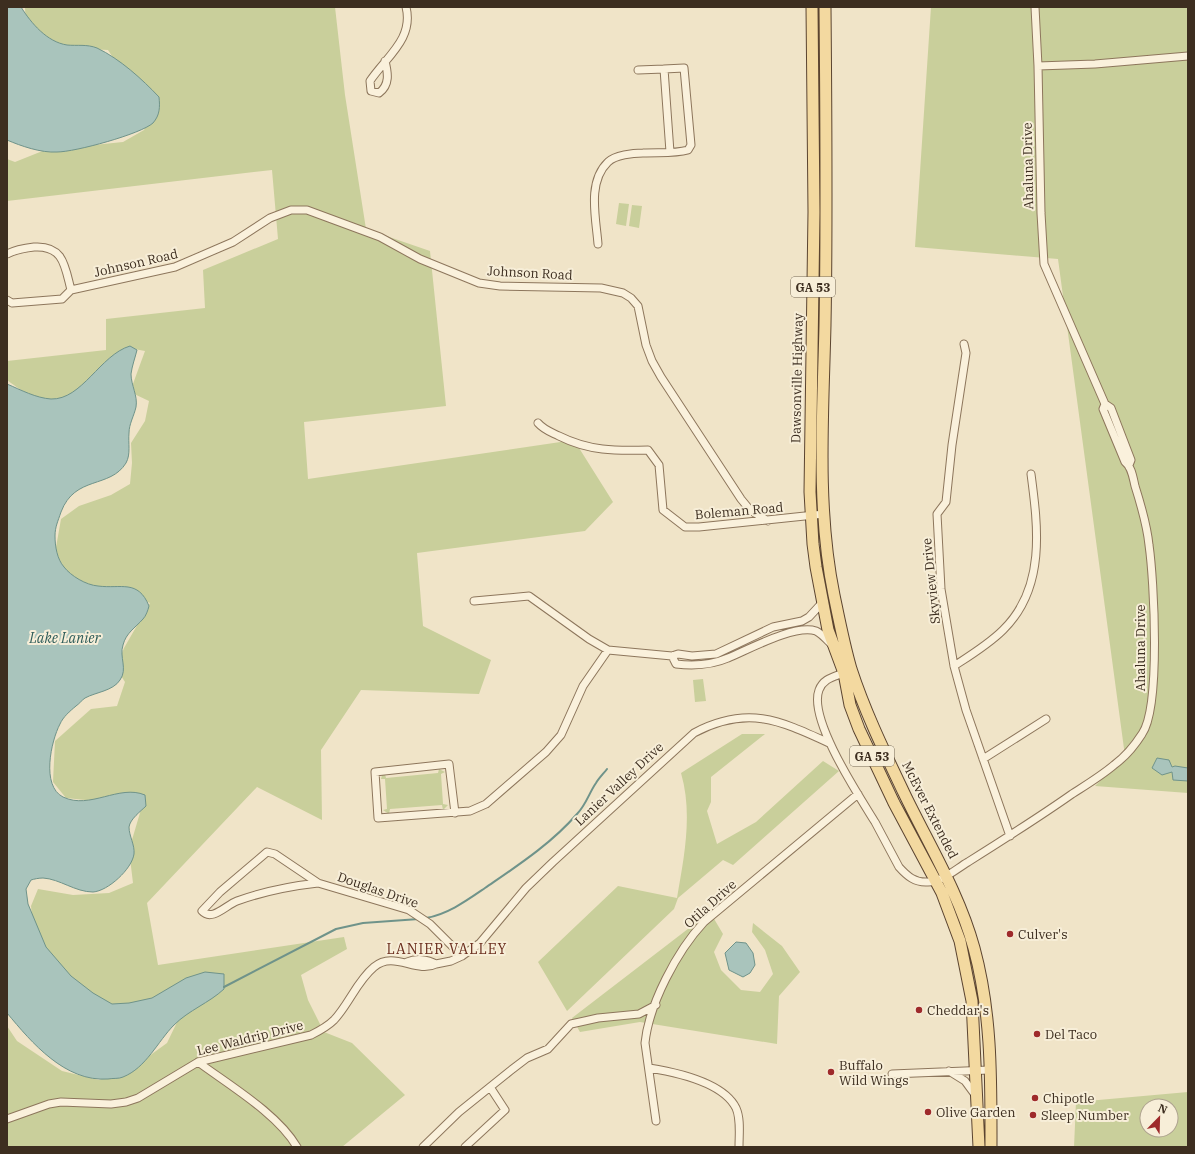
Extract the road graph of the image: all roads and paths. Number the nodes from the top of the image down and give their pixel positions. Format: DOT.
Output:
graph roads {
  1 [pos="406,7"];
  2 [pos="812,7"];
  3 [pos="825,7"];
  4 [pos="1035,7"];
  5 [pos="1188,56"];
  6 [pos="385,61"];
  7 [pos="1038,66"];
  8 [pos="664,69"];
  9 [pos="638,70"];
  10 [pos="812,115"];
  11 [pos="826,115"];
  12 [pos="670,152"];
  13 [pos="598,244"];
  14 [pos="7,254"];
  15 [pos="71,290"];
  16 [pos="7,300"];
  17 [pos="964,344"];
  18 [pos="538,423"];
  19 [pos="1031,474"];
  20 [pos="824,514"];
  21 [pos="811,516"];
  22 [pos="768,521"];
  23 [pos="474,601"];
  24 [pos="822,603"];
  25 [pos="787,624"];
  26 [pos="790,634"];
  27 [pos="834,646"];
  28 [pos="608,650"];
  29 [pos="719,652"];
  30 [pos="692,660"];
  31 [pos="722,660"];
  32 [pos="954,666"];
  33 [pos="848,671"];
  34 [pos="1046,719"];
  35 [pos="830,743"];
  36 [pos="983,759"];
  37 [pos="858,794"];
  38 [pos="455,812"];
  39 [pos="1010,836"];
  40 [pos="947,875"];
  41 [pos="936,880"];
  42 [pos="318,883"];
  43 [pos="462,956"];
  44 [pos="656,1005"];
  45 [pos="198,1062"];
  46 [pos="649,1068"];
  47 [pos="976,1070"];
  48 [pos="989,1070"];
  49 [pos="949,1071"];
  50 [pos="892,1074"];
  51 [pos="490,1087"];
  52 [pos="978,1100"];
  53 [pos="7,1119"];
  54 [pos="656,1121"];
  55 [pos="297,1147"];
  56 [pos="423,1147"];
  57 [pos="464,1147"];
  58 [pos="739,1147"];
  59 [pos="979,1147"];
  60 [pos="991,1147"];
  1 -- 6 [label="street"];
  2 -- 10 [label="main road, Dawsonville Highway / GA 53"];
  3 -- 11 [label="main road, Dawsonville Highway / GA 53"];
  4 -- 7 [label="street, Ahaluna Drive"];
  5 -- 7 [label="street"];
  7 -- 39 [label="street, Ahaluna Drive"];
  8 -- 9 [label="street"];
  8 -- 12 [label="street"];
  8 -- 12 [label="street"];
  10 -- 11 [label="street"];
  10 -- 21 [label="main road, Dawsonville Highway / GA 53"];
  11 -- 20 [label="main road, Dawsonville Highway / GA 53"];
  12 -- 13 [label="street"];
  14 -- 15 [label="street"];
  15 -- 16 [label="street, Johnson Road"];
  15 -- 22 [label="street, Johnson Road"];
  17 -- 32 [label="street, Skyview Drive"];
  18 -- 22 [label="street, Boleman Road"];
  19 -- 32 [label="street"];
  20 -- 21 [label="street, Boleman Road"];
  20 -- 33 [label="main road, Dawsonville Highway / GA 53"];
  21 -- 22 [label="street, Boleman Road"];
  21 -- 24 [label="main road, Dawsonville Highway / GA 53"];
  23 -- 28 [label="street"];
  24 -- 25 [label="street"];
  24 -- 27 [label="main road, Dawsonville Highway / GA 53"];
  25 -- 26 [label="street"];
  25 -- 29 [label="street"];
  26 -- 27 [label="street"];
  26 -- 31 [label="street"];
  27 -- 33 [label="main road, Dawsonville Highway / GA 53"];
  28 -- 30 [label="street"];
  28 -- 38 [label="street"];
  29 -- 30 [label="street"];
  29 -- 31 [label="street"];
  30 -- 31 [label="street"];
  32 -- 36 [label="street, Skyview Drive"];
  33 -- 35 [label="street"];
  33 -- 40 [label="main road, McEver Extended / GA 53"];
  33 -- 41 [label="main road, Dawsonville Highway / GA 53"];
  34 -- 36 [label="street"];
  35 -- 37 [label="street"];
  35 -- 43 [label="street, Lanier Valley Drive"];
  36 -- 39 [label="street, Skyview Drive"];
  37 -- 41 [label="street"];
  37 -- 44 [label="street, Otila Drive"];
  38 -- 38 [label="street"];
  39 -- 40 [label="street, Ahaluna Drive"];
  40 -- 41 [label="street, Ahaluna Drive"];
  40 -- 48 [label="main road, GA 53"];
  41 -- 47 [label="main road, Dawsonville Highway / GA 53"];
  42 -- 42 [label="street, Douglas Drive"];
  42 -- 43 [label="street, Douglas Drive"];
  43 -- 45 [label="street, Lee Waldrip Drive"];
  44 -- 46 [label="street, Otila Drive"];
  44 -- 51 [label="street"];
  45 -- 53 [label="street, Lee Waldrip Drive"];
  45 -- 55 [label="street"];
  46 -- 54 [label="street, Otila Drive"];
  46 -- 58 [label="street"];
  47 -- 48 [label="street"];
  47 -- 49 [label="street"];
  47 -- 52 [label="main road, Dawsonville Highway / GA 53"];
  48 -- 60 [label="main road, GA 53"];
  49 -- 50 [label="street"];
  49 -- 52 [label="street"];
  51 -- 56 [label="street"];
  51 -- 57 [label="street"];
  52 -- 59 [label="main road, Dawsonville Highway / GA 53"];
}
